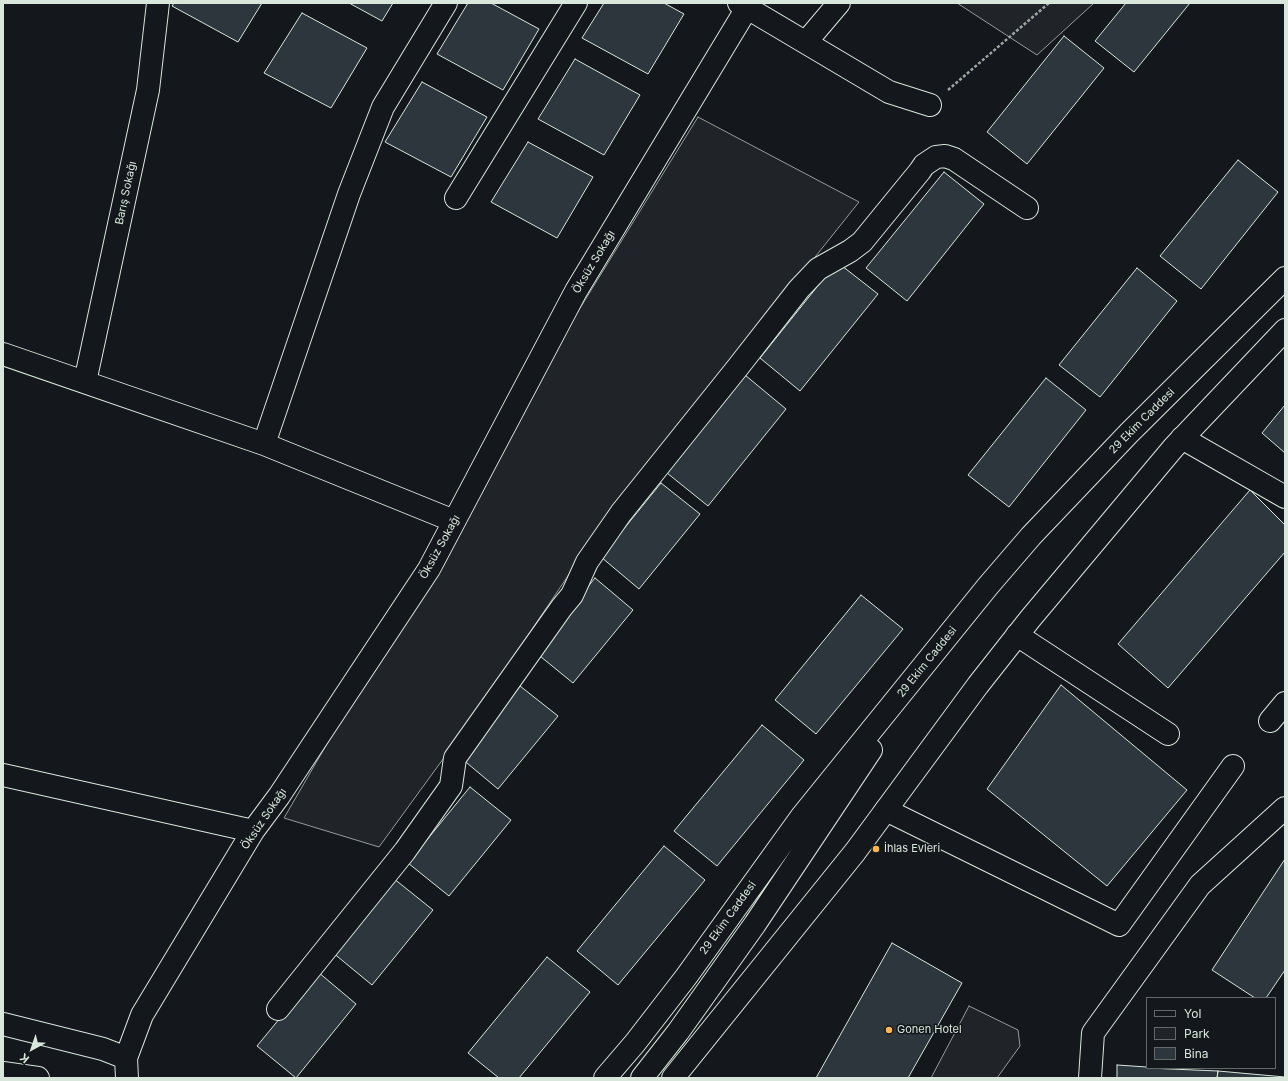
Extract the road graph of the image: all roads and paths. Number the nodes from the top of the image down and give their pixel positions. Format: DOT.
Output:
graph roads {
  1 [pos="158,3"];
  2 [pos="446,3"];
  3 [pos="576,3"];
  4 [pos="839,3"];
  5 [pos="1049,3"];
  6 [pos="743,5"];
  7 [pos="806,42"];
  8 [pos="930,105"];
  9 [pos="456,198"];
  10 [pos="1027,208"];
  11 [pos="1285,278"];
  12 [pos="1285,330"];
  13 [pos="3,354"];
  14 [pos="85,382"];
  15 [pos="1182,438"];
  16 [pos="264,444"];
  17 [pos="1285,497"];
  18 [pos="454,521"];
  19 [pos="1017,635"];
  20 [pos="922,668"];
  21 [pos="1285,703"];
  22 [pos="1270,721"];
  23 [pos="1168,734"];
  24 [pos="1233,766"];
  25 [pos="3,774"];
  26 [pos="1285,808"];
  27 [pos="886,810"];
  28 [pos="254,831"];
  29 [pos="278,1009"];
  30 [pos="3,1024"];
  31 [pos="126,1068"];
  32 [pos="3,1073"];
  33 [pos="38,1078"];
  34 [pos="605,1078"];
  35 [pos="642,1078"];
  36 [pos="673,1078"];
  37 [pos="1090,1078"];
  1 -- 14 [label="street, Barış Sokağı"];
  2 -- 16 [label="street"];
  3 -- 9 [label="street"];
  4 -- 7 [label="street"];
  5 -- 8 [label="path"];
  6 -- 7 [label="street"];
  6 -- 18 [label="street, Öksüz Sokağı"];
  7 -- 8 [label="street"];
  10 -- 29 [label="street"];
  11 -- 20 [label="street, 29 Ekim Caddesi"];
  12 -- 15 [label="street"];
  13 -- 14 [label="street"];
  14 -- 16 [label="street"];
  15 -- 17 [label="street"];
  15 -- 19 [label="street"];
  16 -- 18 [label="street"];
  18 -- 28 [label="street, Öksüz Sokağı"];
  19 -- 23 [label="street"];
  19 -- 27 [label="street"];
  20 -- 34 [label="street, 29 Ekim Caddesi"];
  20 -- 35 [label="street"];
  21 -- 22 [label="street"];
  24 -- 27 [label="street"];
  25 -- 28 [label="street"];
  26 -- 37 [label="street"];
  27 -- 36 [label="street"];
  28 -- 31 [label="street, Öksüz Sokağı"];
  30 -- 31 [label="street"];
  32 -- 33 [label="street"];
}
